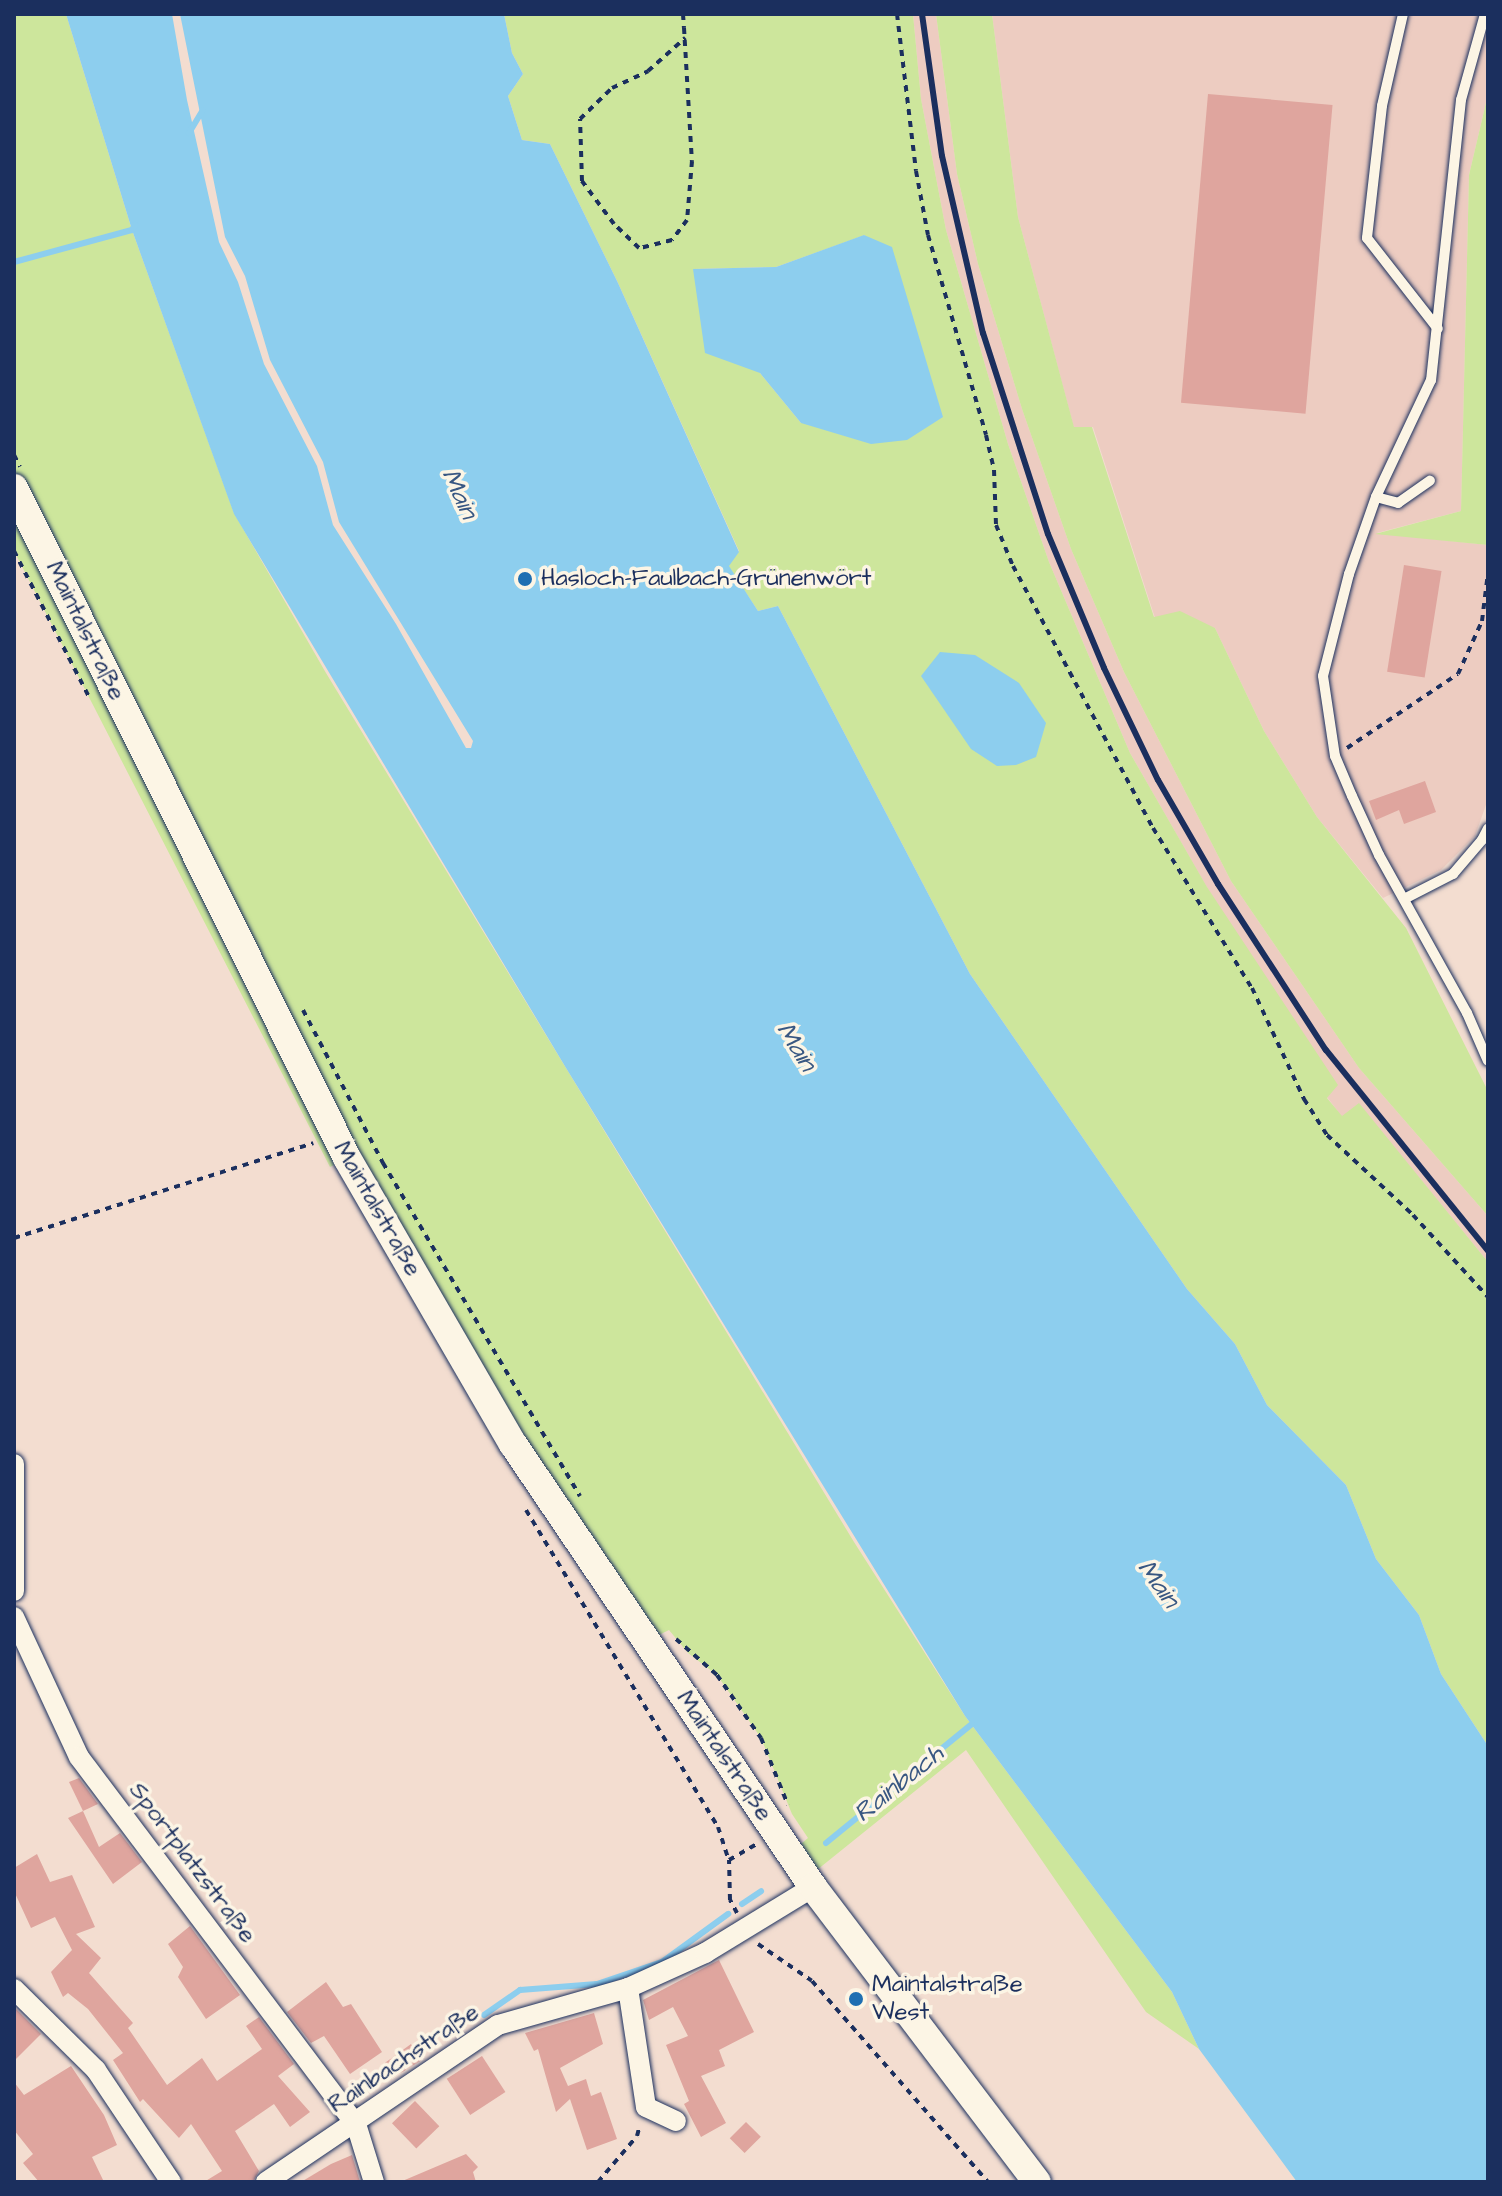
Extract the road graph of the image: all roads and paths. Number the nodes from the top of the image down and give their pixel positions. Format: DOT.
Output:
graph roads {
  1 [pos="683,14"];
  2 [pos="897,14"];
  3 [pos="1403,14"];
  4 [pos="1485,14"];
  5 [pos="685,38"];
  6 [pos="1438,329"];
  7 [pos="14,455"];
  8 [pos="18,479"];
  9 [pos="1430,481"];
  10 [pos="1376,497"];
  11 [pos="1488,573"];
  12 [pos="1335,756"];
  13 [pos="1488,828"];
  14 [pos="1406,898"];
  15 [pos="300,1004"];
  16 [pos="1488,1061"];
  17 [pos="316,1142"];
  18 [pos="14,1238"];
  19 [pos="1488,1297"];
  20 [pos="14,1464"];
  21 [pos="585,1505"];
  22 [pos="14,1591"];
  23 [pos="14,1617"];
  24 [pos="669,1630"];
  25 [pos="776,1833"];
  26 [pos="813,1887"];
  27 [pos="745,1928"];
  28 [pos="628,1988"];
  29 [pos="14,1989"];
  30 [pos="646,2107"];
  31 [pos="676,2121"];
  32 [pos="356,2124"];
  33 [pos="171,2182"];
  34 [pos="266,2182"];
  35 [pos="374,2182"];
  36 [pos="598,2182"];
  37 [pos="988,2182"];
  38 [pos="1037,2182"];
  1 -- 5 [label="path"];
  2 -- 19 [label="path"];
  3 -- 6 [label="lane"];
  4 -- 6 [label="lane"];
  5 -- 5 [label="path"];
  6 -- 10 [label="lane"];
  7 -- 8 [label="path"];
  8 -- 25 [label="main road, Maintalstraße"];
  9 -- 10 [label="lane"];
  10 -- 12 [label="lane"];
  11 -- 12 [label="path"];
  12 -- 14 [label="lane"];
  13 -- 14 [label="lane"];
  14 -- 16 [label="lane"];
  15 -- 21 [label="path"];
  17 -- 18 [label="path"];
  20 -- 22 [label="street"];
  23 -- 32 [label="street, Sportplatzstraße"];
  24 -- 25 [label="path"];
  25 -- 26 [label="main road, Maintalstraße"];
  25 -- 27 [label="path"];
  26 -- 27 [label="street, Rainbachstraße"];
  26 -- 38 [label="main road, Maintalstraße"];
  27 -- 28 [label="street, Rainbachstraße"];
  27 -- 37 [label="path"];
  28 -- 30 [label="street"];
  28 -- 32 [label="street, Rainbachstraße"];
  29 -- 33 [label="street"];
  30 -- 31 [label="street"];
  30 -- 36 [label="path"];
  32 -- 34 [label="street, Rainbachstraße"];
  32 -- 35 [label="street, Sportplatzstraße"];
}
